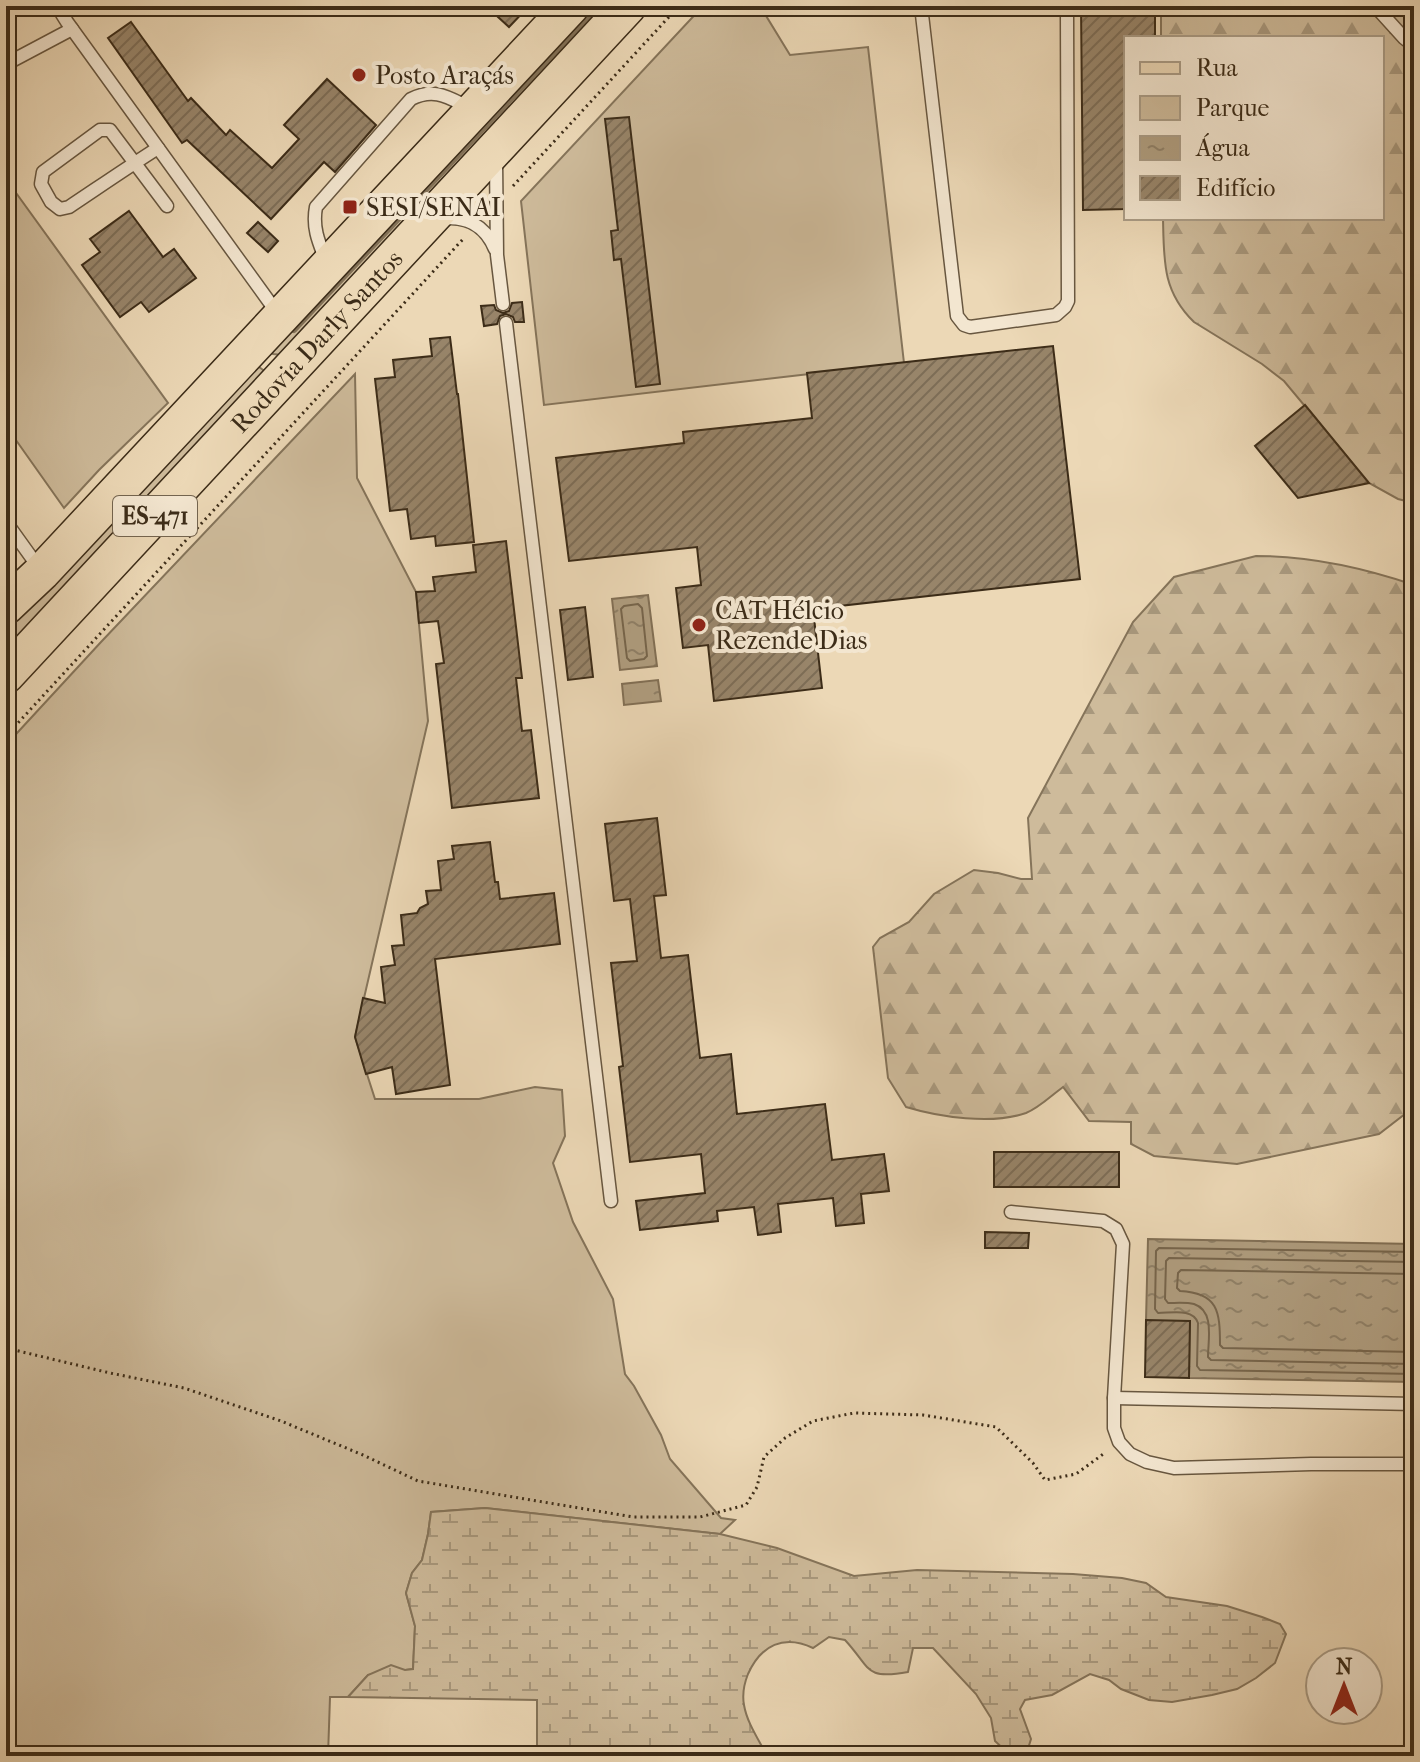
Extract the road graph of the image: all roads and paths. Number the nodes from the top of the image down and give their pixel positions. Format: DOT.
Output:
graph roads {
  1 [pos="61,6"];
  2 [pos="571,6"];
  3 [pos="628,6"];
  4 [pos="679,6"];
  5 [pos="923,6"];
  6 [pos="1063,6"];
  7 [pos="1375,6"];
  8 [pos="70,25"];
  9 [pos="1414,46"];
  10 [pos="6,64"];
  11 [pos="473,110"];
  12 [pos="158,148"];
  13 [pos="496,149"];
  14 [pos="135,163"];
  15 [pos="497,203"];
  16 [pos="167,206"];
  17 [pos="477,225"];
  18 [pos="424,227"];
  19 [pos="497,255"];
  20 [pos="327,265"];
  21 [pos="503,304"];
  22 [pos="280,316"];
  23 [pos="506,323"];
  24 [pos="268,361"];
  25 [pos="6,522"];
  26 [pos="42,572"];
  27 [pos="6,606"];
  28 [pos="6,675"];
  29 [pos="6,736"];
  30 [pos="611,1201"];
  31 [pos="1011,1212"];
  32 [pos="6,1348"];
  33 [pos="1114,1398"];
  34 [pos="1414,1404"];
  35 [pos="1119,1442"];
  36 [pos="1414,1464"];
  1 -- 8 [label="lane"];
  2 -- 11 [label="main road, Rodovia Darly Santos / ES-471"];
  3 -- 13 [label="main road, Rodovia Darly Santos / ES-471"];
  4 -- 15 [label="path"];
  5 -- 6 [label="lane"];
  7 -- 9 [label="lane"];
  8 -- 10 [label="lane"];
  8 -- 12 [label="lane"];
  11 -- 20 [label="main road, Rodovia Darly Santos / ES-471"];
  11 -- 20 [label="lane"];
  12 -- 14 [label="lane"];
  12 -- 22 [label="lane"];
  13 -- 15 [label="lane"];
  13 -- 18 [label="main road, Rodovia Darly Santos / ES-471"];
  14 -- 14 [label="lane"];
  14 -- 16 [label="lane"];
  15 -- 19 [label="lane"];
  17 -- 18 [label="lane"];
  17 -- 19 [label="lane"];
  17 -- 29 [label="path"];
  18 -- 24 [label="main road, Rodovia Darly Santos / ES-471"];
  19 -- 21 [label="lane"];
  20 -- 22 [label="main road, Rodovia Darly Santos / ES-471"];
  22 -- 24 [label="main road, Rodovia Darly Santos / ES-471"];
  23 -- 30 [label="lane"];
  24 -- 26 [label="main road, Rodovia Darly Santos / ES-471"];
  24 -- 28 [label="main road, Rodovia Darly Santos / ES-471"];
  25 -- 26 [label="lane"];
  26 -- 27 [label="main road, Rodovia Darly Santos / ES-471"];
  31 -- 33 [label="lane"];
  32 -- 35 [label="path"];
  33 -- 34 [label="lane"];
  33 -- 35 [label="lane"];
  35 -- 36 [label="lane"];
}
